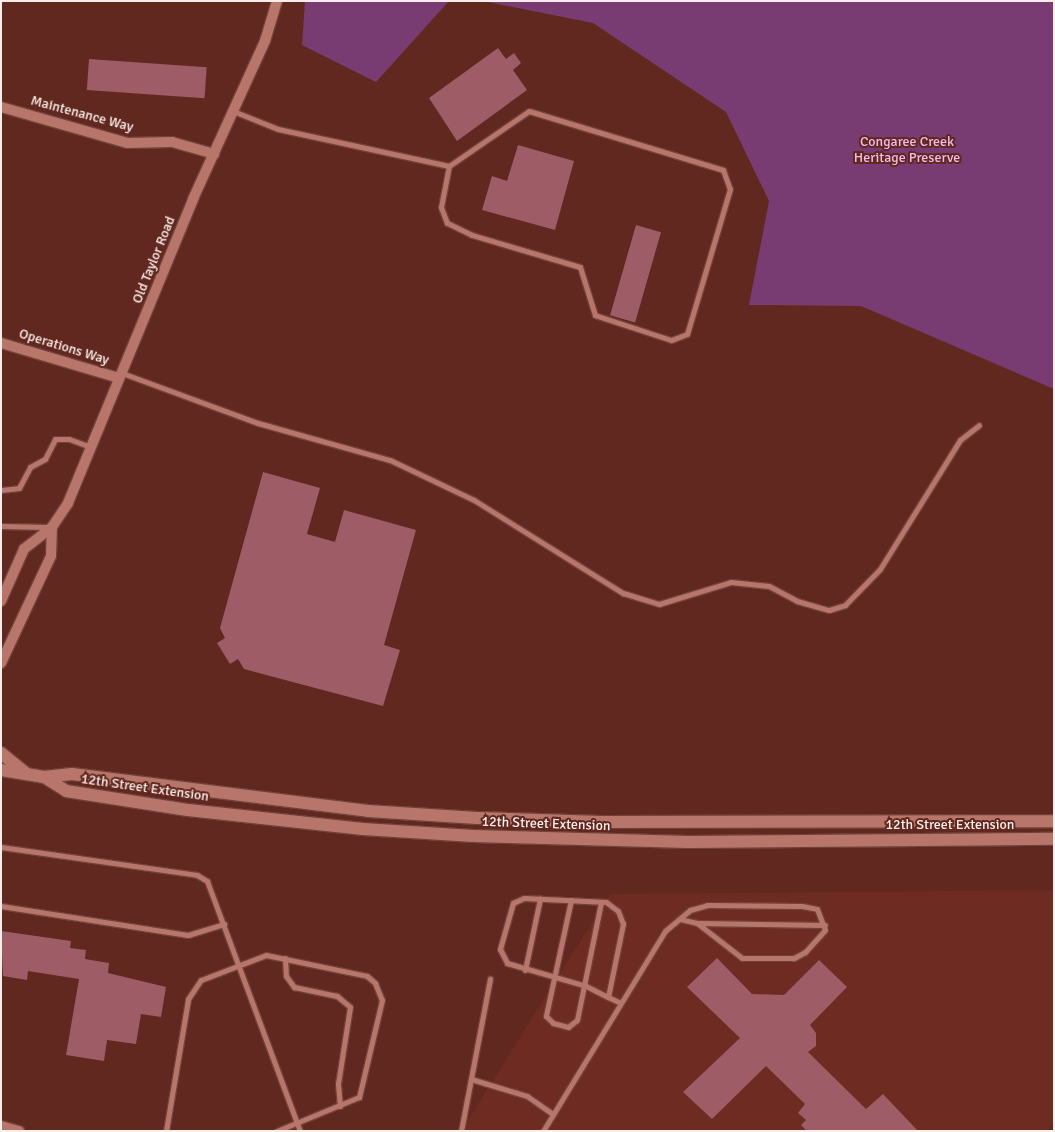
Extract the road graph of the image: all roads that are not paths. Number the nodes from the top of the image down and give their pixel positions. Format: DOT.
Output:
graph roads {
  1 [pos="277,1"];
  2 [pos="1,107"];
  3 [pos="234,111"];
  4 [pos="214,154"];
  5 [pos="449,166"];
  6 [pos="1,343"];
  7 [pos="120,376"];
  8 [pos="979,425"];
  9 [pos="91,447"];
  10 [pos="1,490"];
  11 [pos="1,526"];
  12 [pos="52,527"];
  13 [pos="1,601"];
  14 [pos="1,663"];
  15 [pos="1,753"];
  16 [pos="1,770"];
  17 [pos="28,774"];
  18 [pos="44,777"];
  19 [pos="1054,821"];
  20 [pos="1054,839"];
  21 [pos="1,848"];
  22 [pos="540,899"];
  23 [pos="571,900"];
  24 [pos="602,902"];
  25 [pos="1,906"];
  26 [pos="680,919"];
  27 [pos="697,922"];
  28 [pos="224,924"];
  29 [pos="825,925"];
  30 [pos="285,958"];
  31 [pos="239,964"];
  32 [pos="525,970"];
  33 [pos="490,979"];
  34 [pos="556,979"];
  35 [pos="586,986"];
  36 [pos="608,997"];
  37 [pos="621,1002"];
  38 [pos="471,1079"];
  39 [pos="340,1106"];
  40 [pos="553,1114"];
  41 [pos="297,1122"];
  42 [pos="1,1126"];
  43 [pos="19,1131"];
  44 [pos="166,1131"];
  45 [pos="277,1131"];
  46 [pos="300,1131"];
  47 [pos="462,1131"];
  48 [pos="543,1131"];
  1 -- 3 [label="street, Old Taylor Road"];
  2 -- 4 [label="street, Maintenance Way"];
  3 -- 4 [label="street, Old Taylor Road"];
  3 -- 5 [label="lane"];
  4 -- 7 [label="street, Old Taylor Road"];
  5 -- 5 [label="lane"];
  6 -- 7 [label="street, Operations Way"];
  7 -- 8 [label="lane"];
  7 -- 9 [label="street, Old Taylor Road"];
  9 -- 10 [label="lane"];
  9 -- 12 [label="street, Old Taylor Road"];
  11 -- 12 [label="lane"];
  12 -- 13 [label="street, Old Taylor Road"];
  12 -- 14 [label="street"];
  15 -- 17 [label="main road"];
  16 -- 17 [label="main road, 12th Street Extension"];
  17 -- 18 [label="main road, 12th Street Extension"];
  18 -- 19 [label="main road, 12th Street Extension"];
  18 -- 20 [label="main road, 12th Street Extension"];
  21 -- 28 [label="lane"];
  22 -- 23 [label="lane"];
  22 -- 32 [label="lane"];
  22 -- 32 [label="lane"];
  23 -- 24 [label="lane"];
  23 -- 34 [label="lane"];
  24 -- 35 [label="lane"];
  24 -- 36 [label="lane"];
  25 -- 28 [label="lane"];
  26 -- 27 [label="lane"];
  26 -- 29 [label="lane"];
  26 -- 37 [label="lane"];
  27 -- 29 [label="lane"];
  27 -- 29 [label="lane"];
  28 -- 31 [label="lane"];
  30 -- 31 [label="lane"];
  30 -- 39 [label="lane"];
  30 -- 39 [label="lane"];
  31 -- 41 [label="lane"];
  31 -- 44 [label="lane"];
  32 -- 34 [label="lane"];
  33 -- 38 [label="lane"];
  34 -- 35 [label="lane"];
  34 -- 35 [label="lane"];
  35 -- 36 [label="lane"];
  36 -- 37 [label="lane"];
  37 -- 40 [label="lane"];
  38 -- 40 [label="lane"];
  38 -- 47 [label="lane"];
  39 -- 41 [label="lane"];
  40 -- 48 [label="lane"];
  41 -- 45 [label="lane"];
  41 -- 46 [label="lane"];
  42 -- 43 [label="street"];
}
